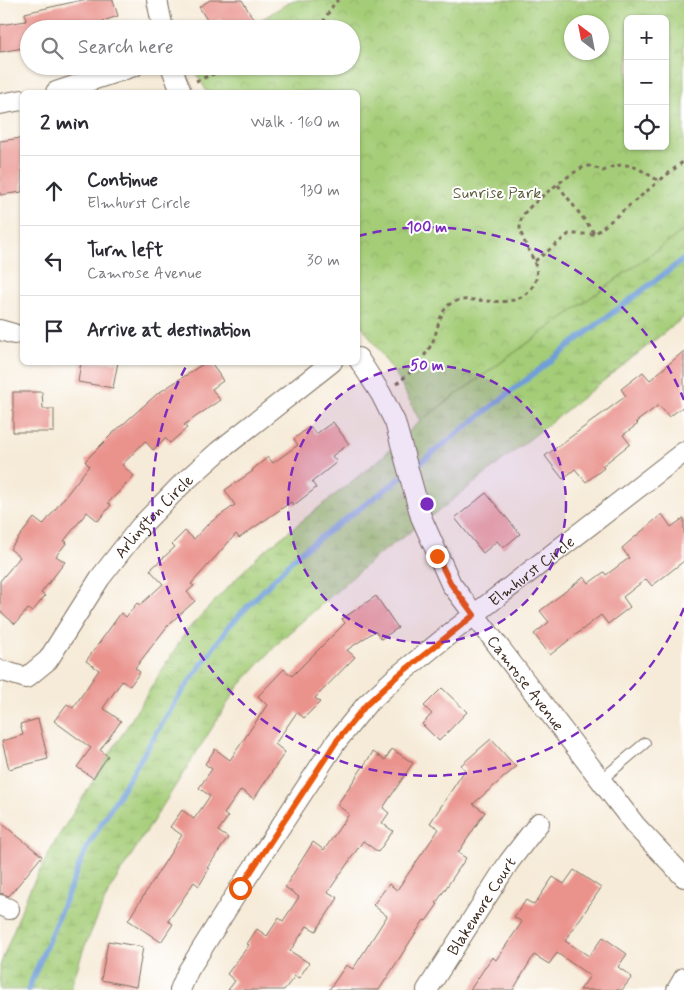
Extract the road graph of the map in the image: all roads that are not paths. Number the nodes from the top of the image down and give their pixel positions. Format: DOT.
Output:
graph roads {
  1 [pos="157,0"];
  2 [pos="160,20"];
  3 [pos="107,75"];
  4 [pos="174,75"];
  5 [pos="62,90"];
  6 [pos="180,90"];
  7 [pos="20,100"];
  8 [pos="0,104"];
  9 [pos="360,361"];
  10 [pos="328,365"];
  11 [pos="684,452"];
  12 [pos="474,615"];
  13 [pos="0,670"];
  14 [pos="645,744"];
  15 [pos="601,780"];
  16 [pos="539,823"];
  17 [pos="684,878"];
  18 [pos="684,978"];
  19 [pos="180,990"];
  20 [pos="426,990"];
  21 [pos="676,990"];
  1 -- 2 [label="street"];
  3 -- 5 [label="street"];
  4 -- 6 [label="street"];
  7 -- 8 [label="street"];
  9 -- 12 [label="street, Camrose Avenue"];
  10 -- 13 [label="street, Arlington Circle"];
  11 -- 12 [label="street, Elmhurst Circle"];
  12 -- 15 [label="street, Camrose Avenue"];
  12 -- 19 [label="street, Elmhurst Circle"];
  14 -- 15 [label="lane"];
  15 -- 17 [label="street, Camrose Avenue"];
  16 -- 20 [label="street, Blakemore Court"];
  18 -- 21 [label="street"];
}
